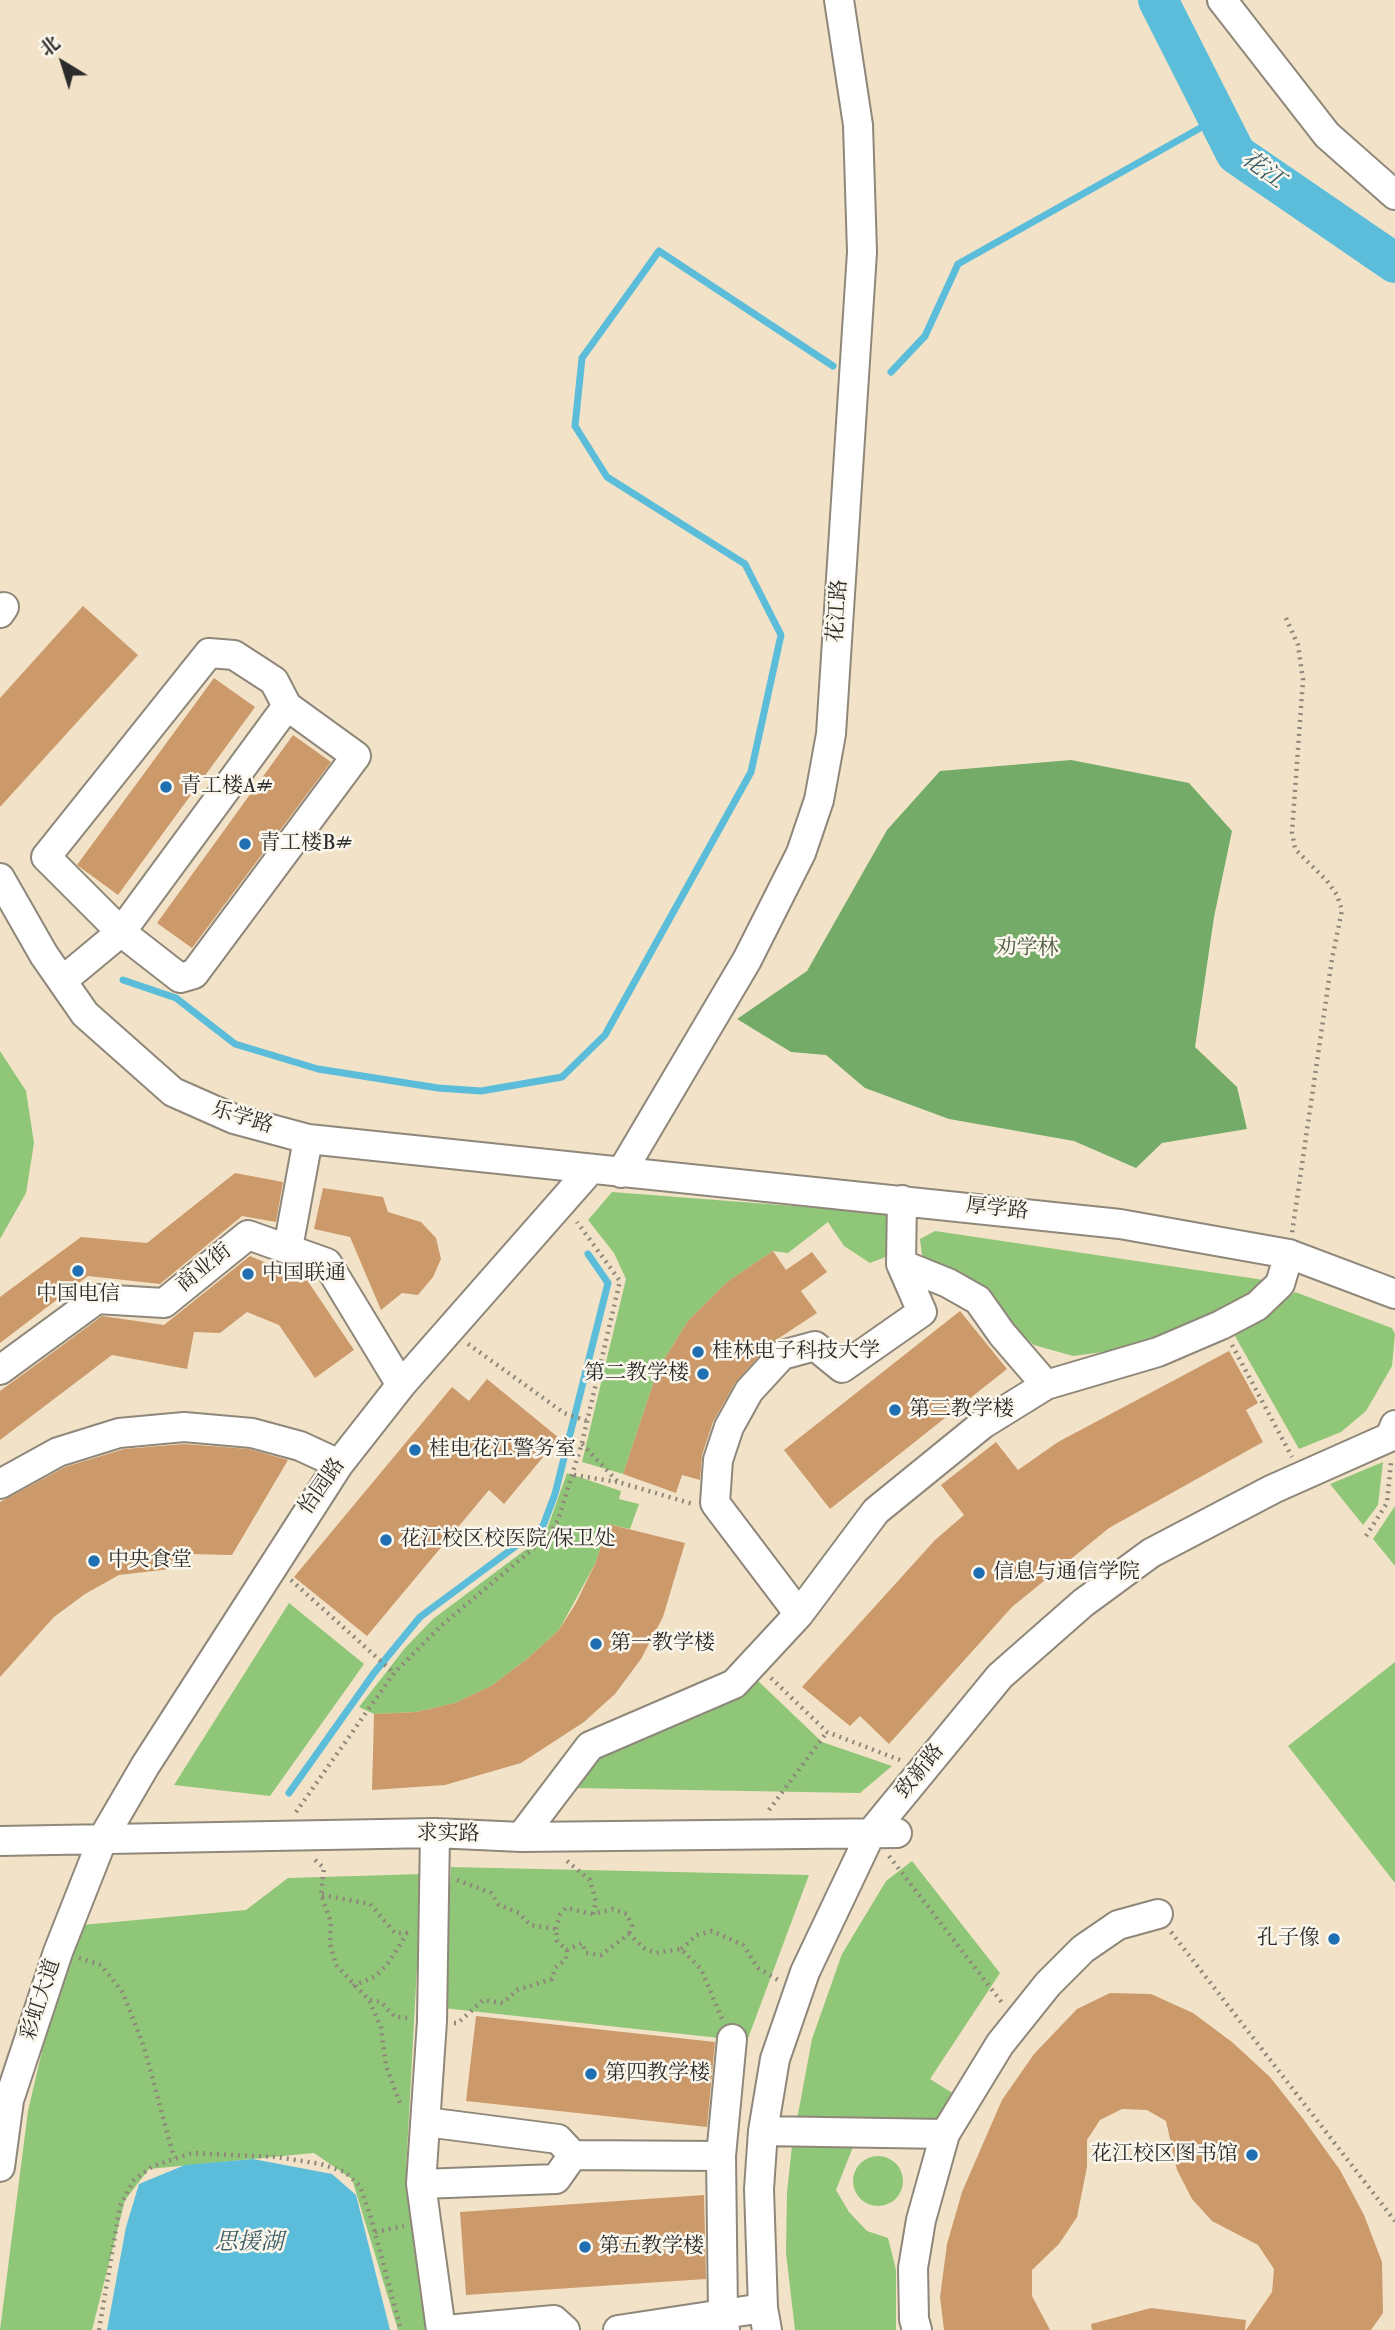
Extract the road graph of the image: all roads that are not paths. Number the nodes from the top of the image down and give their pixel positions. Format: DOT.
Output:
graph roads {
  1 [pos="839,0"];
  2 [pos="1222,0"];
  3 [pos="1395,195"];
  4 [pos="287,706"];
  5 [pos="0,878"];
  6 [pos="121,932"];
  7 [pos="62,981"];
  8 [pos="308,1139"];
  9 [pos="590,1170"];
  10 [pos="621,1173"];
  11 [pos="902,1200"];
  12 [pos="288,1248"];
  13 [pos="1289,1254"];
  14 [pos="901,1264"];
  15 [pos="1395,1294"];
  16 [pos="0,1370"];
  17 [pos="401,1385"];
  18 [pos="1046,1385"];
  19 [pos="1392,1431"];
  20 [pos="339,1464"];
  21 [pos="0,1484"];
  22 [pos="799,1614"];
  23 [pos="435,1833"];
  24 [pos="884,1833"];
  25 [pos="521,1837"];
  26 [pos="103,1838"];
  27 [pos="0,1841"];
  28 [pos="1158,1914"];
  29 [pos="732,2039"];
  30 [pos="5,2100"];
  31 [pos="426,2122"];
  32 [pos="763,2131"];
  33 [pos="945,2134"];
  34 [pos="573,2155"];
  35 [pos="721,2156"];
  36 [pos="0,2167"];
  37 [pos="421,2184"];
  38 [pos="759,2189"];
  39 [pos="721,2190"];
  40 [pos="765,2319"];
  41 [pos="724,2322"];
  42 [pos="444,2330"];
  43 [pos="565,2330"];
  44 [pos="618,2330"];
  45 [pos="917,2330"];
  1 -- 10 [label="street, 花江路"];
  2 -- 3 [label="street"];
  4 -- 6 [label="street"];
  4 -- 6 [label="street"];
  4 -- 6 [label="street"];
  5 -- 7 [label="street, 乐学路"];
  6 -- 7 [label="street"];
  7 -- 8 [label="street, 乐学路"];
  8 -- 9 [label="street, 乐学路"];
  8 -- 12 [label="street"];
  9 -- 10 [label="street, 厚学路"];
  9 -- 17 [label="street, 怡园路"];
  10 -- 11 [label="street, 厚学路"];
  11 -- 13 [label="street, 厚学路"];
  11 -- 14 [label="street"];
  12 -- 16 [label="street, 商业街"];
  12 -- 17 [label="street, 商业街"];
  13 -- 15 [label="street, 厚学路"];
  13 -- 18 [label="street"];
  14 -- 18 [label="street"];
  14 -- 22 [label="street"];
  17 -- 20 [label="street, 怡园路"];
  18 -- 22 [label="street"];
  19 -- 24 [label="street, 致新路"];
  20 -- 21 [label="street"];
  20 -- 26 [label="street, 怡园路"];
  22 -- 25 [label="street"];
  23 -- 25 [label="street, 求实路"];
  23 -- 26 [label="street, 求实路"];
  23 -- 31 [label="street"];
  24 -- 25 [label="street, 求实路"];
  24 -- 32 [label="street, 致新路"];
  26 -- 27 [label="street, 求实路"];
  26 -- 30 [label="street, 彩虹大道"];
  28 -- 33 [label="street"];
  29 -- 35 [label="street"];
  30 -- 36 [label="street, 彩虹大道"];
  31 -- 34 [label="street"];
  31 -- 37 [label="street"];
  32 -- 33 [label="street"];
  32 -- 38 [label="street, 致新路"];
  33 -- 45 [label="street"];
  34 -- 35 [label="street"];
  34 -- 37 [label="street"];
  35 -- 39 [label="street"];
  37 -- 42 [label="street"];
  38 -- 39 [label="street"];
  38 -- 40 [label="street, 致新路"];
  39 -- 41 [label="street"];
  40 -- 41 [label="street"];
  41 -- 44 [label="street"];
  42 -- 43 [label="street"];
}
